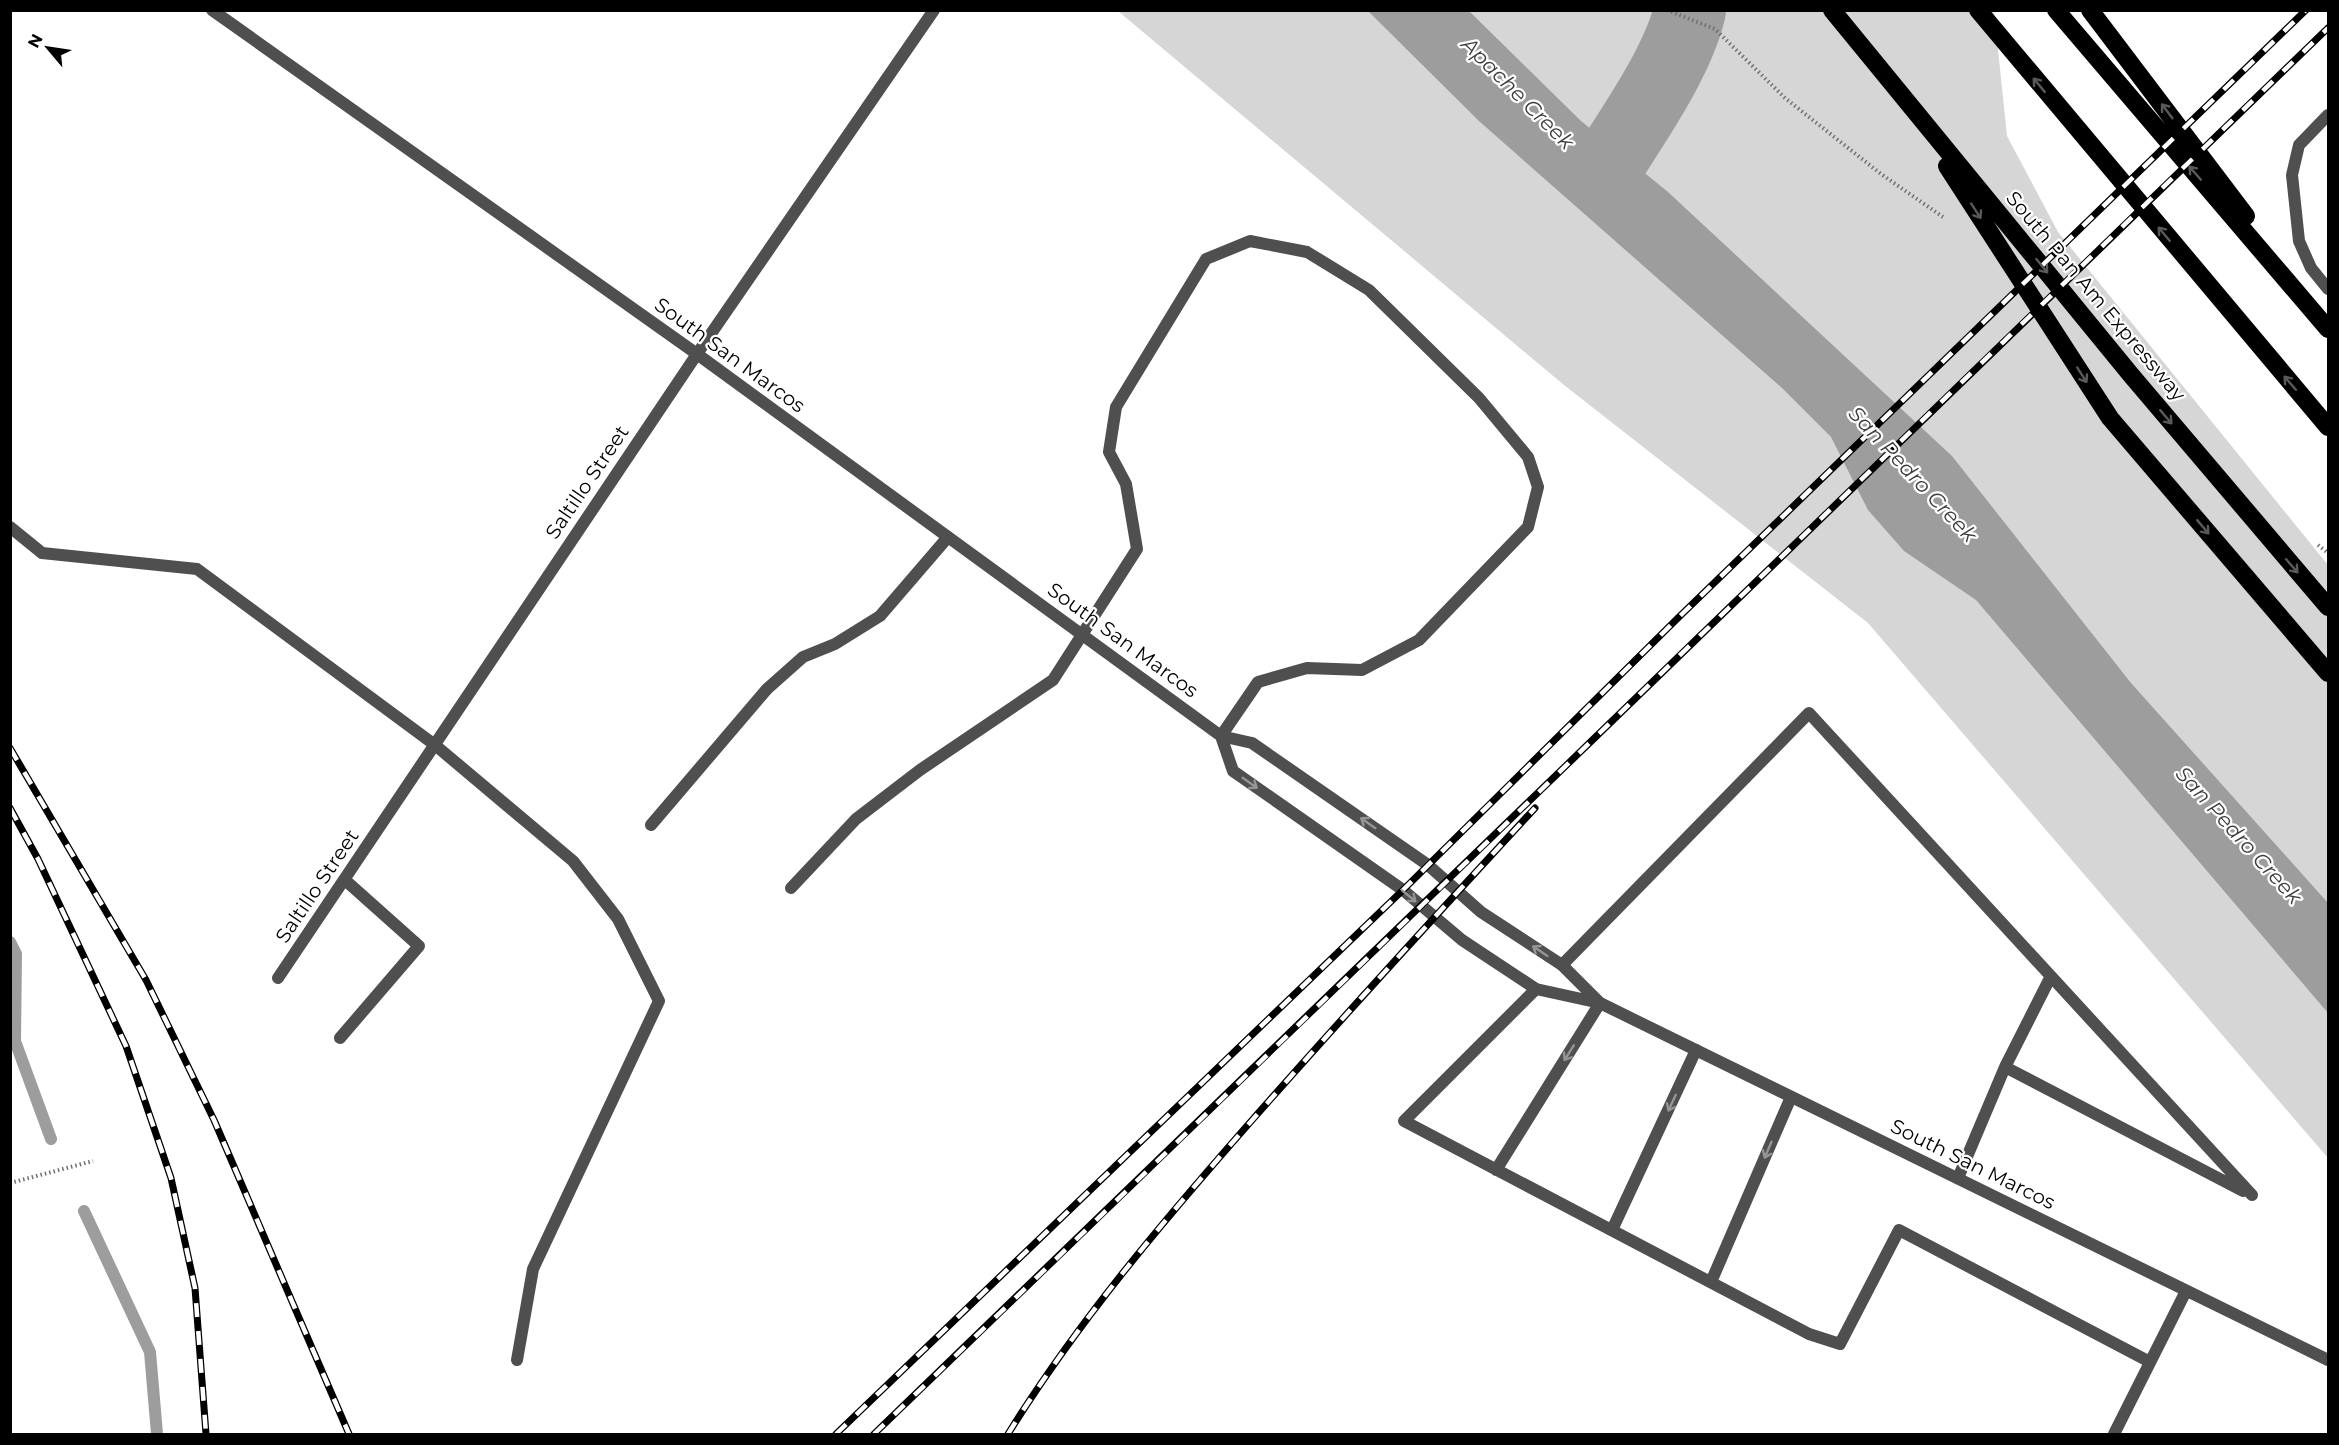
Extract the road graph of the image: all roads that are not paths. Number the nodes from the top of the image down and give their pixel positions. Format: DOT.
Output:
graph roads {
  1 [pos="212,10"];
  2 [pos="934,10"];
  3 [pos="1818,10"];
  4 [pos="1832,10"];
  5 [pos="1978,10"];
  6 [pos="2056,10"];
  7 [pos="2090,10"];
  8 [pos="1870,57"];
  9 [pos="1898,91"];
  10 [pos="2328,115"];
  11 [pos="2328,290"];
  12 [pos="2328,327"];
  13 [pos="697,354"];
  14 [pos="2328,427"];
  15 [pos="10,527"];
  16 [pos="948,537"];
  17 [pos="2328,607"];
  18 [pos="1081,634"];
  19 [pos="2328,673"];
  20 [pos="1221,736"];
  21 [pos="435,745"];
  22 [pos="651,825"];
  23 [pos="345,880"];
  24 [pos="791,888"];
  25 [pos="1562,965"];
  26 [pos="2051,976"];
  27 [pos="278,978"];
  28 [pos="1536,989"];
  29 [pos="1600,1003"];
  30 [pos="340,1038"];
  31 [pos="1696,1050"];
  32 [pos="2005,1067"];
  33 [pos="1791,1097"];
  34 [pos="1496,1170"];
  35 [pos="1958,1178"];
  36 [pos="1612,1230"];
  37 [pos="1711,1282"];
  38 [pos="2186,1291"];
  39 [pos="518,1360"];
  40 [pos="2328,1360"];
  41 [pos="2150,1362"];
  42 [pos="2114,1434"];
  1 -- 13 [label="street, South San Marcos"];
  2 -- 13 [label="street, Saltillo Street"];
  3 -- 8 [label="highway"];
  4 -- 8 [label="highway, South Pan Am Expressway"];
  14 -- 5 [label="highway, one-way"];
  12 -- 6 [label="highway, one-way"];
  12 -- 7 [label="highway, one-way"];
  8 -- 9 [label="highway, South Pan Am Expressway"];
  9 -- 17 [label="highway, South Pan Am Expressway, one-way"];
  9 -- 19 [label="highway, one-way"];
  10 -- 11 [label="street"];
  13 -- 16 [label="street, South San Marcos"];
  13 -- 21 [label="street, Saltillo Street"];
  15 -- 21 [label="street"];
  16 -- 18 [label="street, South San Marcos"];
  16 -- 22 [label="street"];
  18 -- 20 [label="street, South San Marcos"];
  18 -- 20 [label="street"];
  18 -- 24 [label="street"];
  25 -- 20 [label="street, South San Marcos, one-way"];
  20 -- 28 [label="street, South San Marcos, one-way"];
  21 -- 23 [label="street, Saltillo Street"];
  21 -- 39 [label="street"];
  23 -- 27 [label="street, Saltillo Street"];
  23 -- 30 [label="street"];
  25 -- 26 [label="street"];
  25 -- 29 [label="street, South San Marcos"];
  26 -- 32 [label="street"];
  26 -- 32 [label="street"];
  28 -- 29 [label="street, South San Marcos"];
  28 -- 34 [label="street"];
  29 -- 31 [label="street, South San Marcos"];
  29 -- 34 [label="street, one-way"];
  31 -- 33 [label="street, South San Marcos"];
  31 -- 36 [label="street, one-way"];
  32 -- 35 [label="street"];
  33 -- 35 [label="street, South San Marcos"];
  33 -- 37 [label="street, one-way"];
  34 -- 36 [label="street"];
  35 -- 38 [label="street, South San Marcos"];
  36 -- 37 [label="street"];
  37 -- 41 [label="street"];
  38 -- 40 [label="street, South San Marcos"];
  38 -- 41 [label="street"];
  41 -- 42 [label="street"];
}
